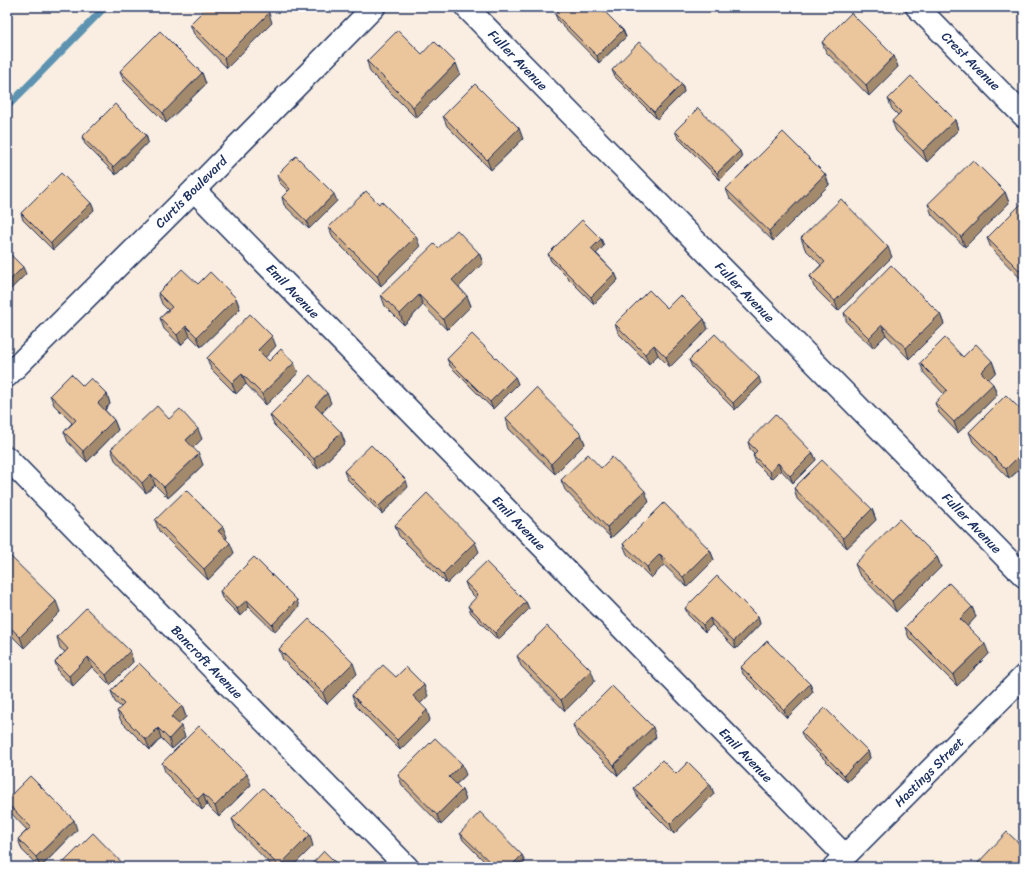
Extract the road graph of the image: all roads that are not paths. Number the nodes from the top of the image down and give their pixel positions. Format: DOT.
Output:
graph roads {
  1 [pos="374,7"];
  2 [pos="466,7"];
  3 [pos="917,7"];
  4 [pos="1024,116"];
  5 [pos="194,190"];
  6 [pos="7,376"];
  7 [pos="7,458"];
  8 [pos="1024,576"];
  9 [pos="1024,676"];
  10 [pos="839,862"];
  11 [pos="407,867"];
  1 -- 5 [label="street, Curtis Boulevard"];
  2 -- 8 [label="street, Fuller Avenue"];
  3 -- 4 [label="street, Crest Avenue"];
  5 -- 6 [label="street, Curtis Boulevard"];
  5 -- 10 [label="street, Emil Avenue"];
  7 -- 11 [label="street, Bancroft Avenue"];
  9 -- 10 [label="street, Hastings Street"];
}
